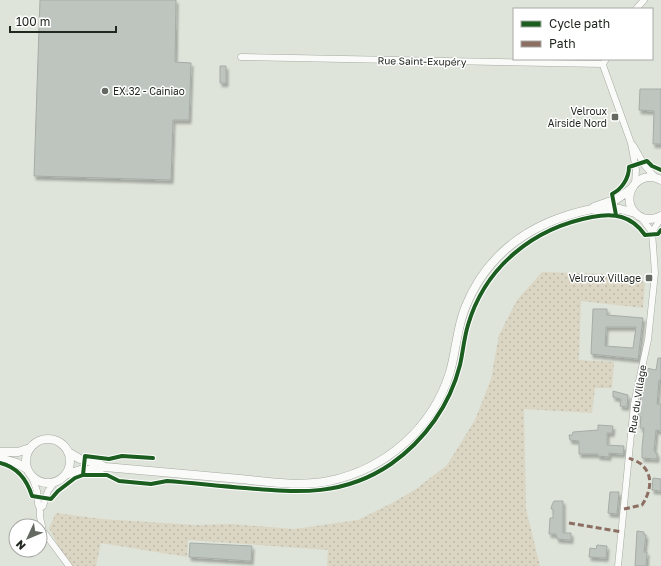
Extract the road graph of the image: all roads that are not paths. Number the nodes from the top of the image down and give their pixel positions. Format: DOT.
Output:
graph roads {
  1 [pos="644,0"];
  2 [pos="637,8"];
  3 [pos="241,57"];
  4 [pos="605,62"];
  5 [pos="631,143"];
  6 [pos="658,179"];
  7 [pos="633,187"];
  8 [pos="592,209"];
  9 [pos="637,214"];
  10 [pos="661,217"];
  11 [pos="652,232"];
  12 [pos="30,448"];
  13 [pos="0,452"];
  14 [pos="68,452"];
  15 [pos="0,458"];
  16 [pos="104,467"];
  17 [pos="27,469"];
  18 [pos="65,475"];
  19 [pos="32,477"];
  20 [pos="54,483"];
  21 [pos="40,509"];
  22 [pos="69,566"];
  23 [pos="618,566"];
  1 -- 2 [label="street"];
  3 -- 4 [label="street, Rue Saint-Exupéry"];
  4 -- 5 [label="street, Rue Saint-Exupéry"];
  5 -- 6 [label="street, Rue Saint-Exupéry"];
  5 -- 7 [label="street, Rue Saint-Exupéry"];
  6 -- 7 [label="street"];
  7 -- 8 [label="street"];
  7 -- 9 [label="street"];
  8 -- 9 [label="street"];
  8 -- 16 [label="street"];
  9 -- 10 [label="street"];
  9 -- 11 [label="street"];
  10 -- 11 [label="street"];
  11 -- 23 [label="street, Rue du Village"];
  12 -- 13 [label="street"];
  12 -- 14 [label="street"];
  12 -- 17 [label="street"];
  14 -- 16 [label="street"];
  14 -- 18 [label="street"];
  15 -- 17 [label="street"];
  16 -- 18 [label="street"];
  17 -- 19 [label="street"];
  18 -- 20 [label="street"];
  19 -- 20 [label="street"];
  19 -- 21 [label="street"];
  20 -- 21 [label="street"];
  21 -- 22 [label="street"];
}
